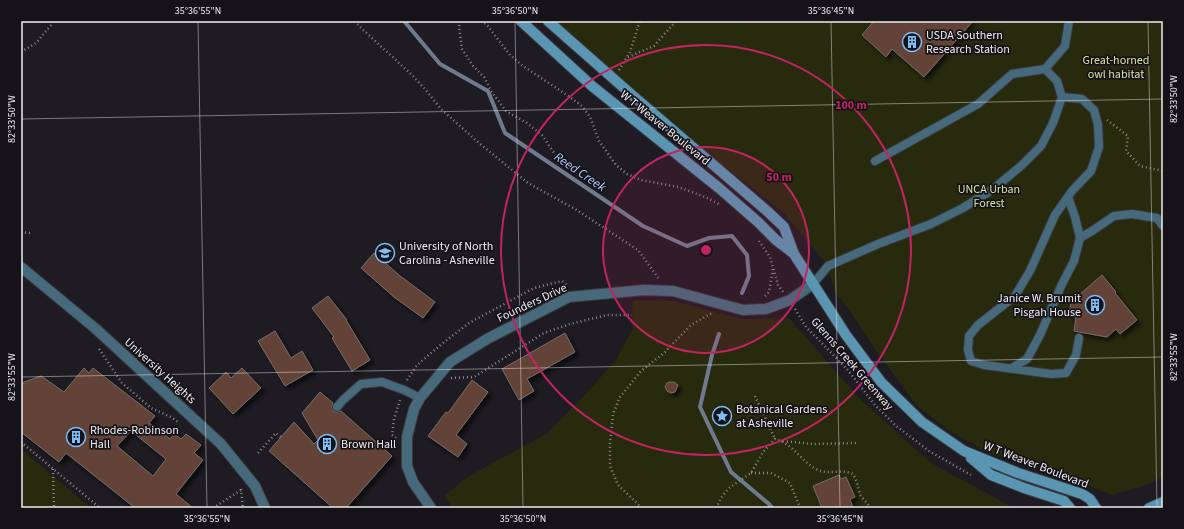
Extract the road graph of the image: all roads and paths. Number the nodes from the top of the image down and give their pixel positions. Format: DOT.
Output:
graph roads {
  1 [pos="52,21"];
  2 [pos="355,21"];
  3 [pos="460,21"];
  4 [pos="481,21"];
  5 [pos="521,21"];
  6 [pos="548,21"];
  7 [pos="640,21"];
  8 [pos="676,21"];
  9 [pos="1069,21"];
  10 [pos="21,52"];
  11 [pos="628,57"];
  12 [pos="1044,69"];
  13 [pos="617,73"];
  14 [pos="1062,97"];
  15 [pos="1094,110"];
  16 [pos="875,161"];
  17 [pos="564,168"];
  18 [pos="1163,171"];
  19 [pos="1068,197"];
  20 [pos="723,207"];
  21 [pos="1163,226"];
  22 [pos="21,232"];
  23 [pos="31,233"];
  24 [pos="757,238"];
  25 [pos="1080,238"];
  26 [pos="794,254"];
  27 [pos="21,267"];
  28 [pos="773,269"];
  29 [pos="655,282"];
  30 [pos="813,284"];
  31 [pos="571,287"];
  32 [pos="760,300"];
  33 [pos="790,300"];
  34 [pos="725,306"];
  35 [pos="632,315"];
  36 [pos="1079,338"];
  37 [pos="98,348"];
  38 [pos="1012,368"];
  39 [pos="401,377"];
  40 [pos="407,379"];
  41 [pos="448,383"];
  42 [pos="404,390"];
  43 [pos="423,395"];
  44 [pos="755,396"];
  45 [pos="337,407"];
  46 [pos="182,425"];
  47 [pos="281,437"];
  48 [pos="397,439"];
  49 [pos="775,439"];
  50 [pos="783,441"];
  51 [pos="21,442"];
  52 [pos="856,443"];
  53 [pos="929,451"];
  54 [pos="964,451"];
  55 [pos="258,453"];
  56 [pos="53,469"];
  57 [pos="751,473"];
  58 [pos="237,483"];
  59 [pos="242,489"];
  60 [pos="1163,502"];
  61 [pos="54,508"];
  62 [pos="100,508"];
  63 [pos="212,508"];
  64 [pos="243,508"];
  65 [pos="265,508"];
  66 [pos="431,508"];
  67 [pos="642,508"];
  68 [pos="716,508"];
  69 [pos="801,508"];
  70 [pos="871,508"];
  71 [pos="1070,508"];
  72 [pos="1096,508"];
  73 [pos="1149,508"];
  1 -- 10 [label="path"];
  2 -- 29 [label="path"];
  3 -- 17 [label="path"];
  4 -- 20 [label="path"];
  5 -- 26 [label="main road, W T Weaver Boulevard"];
  6 -- 26 [label="main road, W T Weaver Boulevard"];
  7 -- 11 [label="path"];
  8 -- 11 [label="path"];
  9 -- 12 [label="lane"];
  11 -- 13 [label="path"];
  12 -- 14 [label="lane"];
  12 -- 16 [label="lane"];
  14 -- 15 [label="lane"];
  14 -- 30 [label="lane"];
  15 -- 18 [label="path"];
  15 -- 19 [label="lane"];
  19 -- 25 [label="lane"];
  19 -- 38 [label="lane"];
  21 -- 25 [label="lane"];
  22 -- 23 [label="path"];
  24 -- 28 [label="path, Glenns Creek Greenway"];
  25 -- 38 [label="lane"];
  26 -- 30 [label="main road, W T Weaver Boulevard"];
  27 -- 65 [label="street, University Heights"];
  28 -- 32 [label="path"];
  28 -- 33 [label="path, Glenns Creek Greenway"];
  30 -- 33 [label="street, Founders Drive"];
  30 -- 54 [label="main road, W T Weaver Boulevard"];
  31 -- 40 [label="path"];
  33 -- 34 [label="street, Founders Drive"];
  33 -- 53 [label="path, Glenns Creek Greenway"];
  34 -- 43 [label="street, Founders Drive"];
  34 -- 67 [label="path"];
  35 -- 41 [label="path"];
  36 -- 38 [label="lane"];
  37 -- 46 [label="path"];
  39 -- 40 [label="path"];
  40 -- 42 [label="path"];
  40 -- 43 [label="path"];
  42 -- 43 [label="lane"];
  42 -- 45 [label="lane"];
  42 -- 48 [label="path"];
  43 -- 66 [label="street, Founders Drive"];
  44 -- 49 [label="path"];
  47 -- 55 [label="path"];
  49 -- 50 [label="path"];
  49 -- 57 [label="path"];
  50 -- 52 [label="path"];
  50 -- 70 [label="path"];
  51 -- 56 [label="path"];
  54 -- 71 [label="main road, W T Weaver Boulevard"];
  54 -- 72 [label="main road, W T Weaver Boulevard"];
  56 -- 61 [label="path"];
  56 -- 62 [label="path"];
  57 -- 68 [label="path"];
  57 -- 69 [label="path"];
  58 -- 59 [label="path"];
  59 -- 63 [label="path"];
  59 -- 64 [label="path"];
  60 -- 73 [label="main road"];
}
